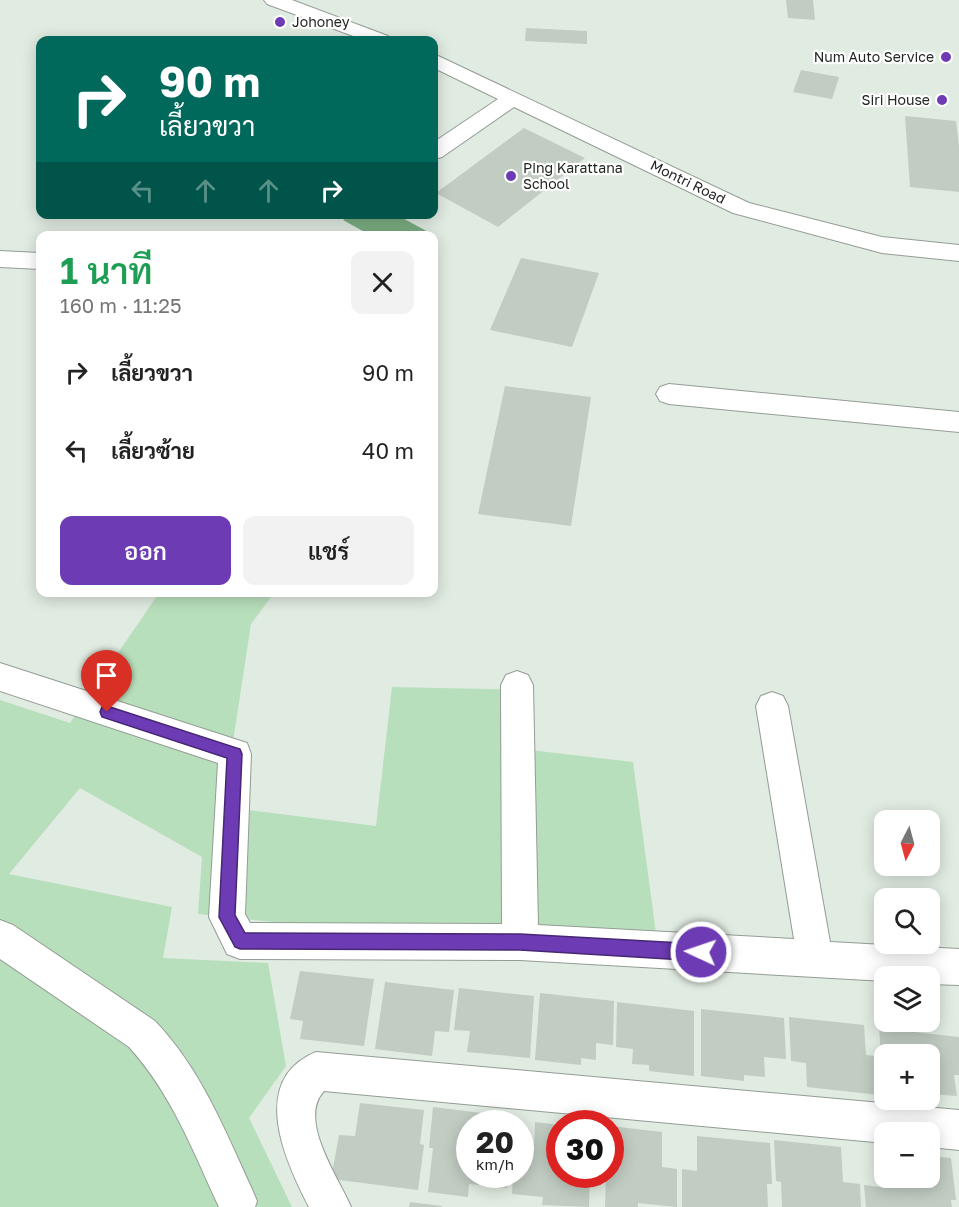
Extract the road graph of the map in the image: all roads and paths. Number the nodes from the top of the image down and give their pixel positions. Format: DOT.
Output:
graph roads {
  1 [pos="274,0"];
  2 [pos="370,36"];
  3 [pos="438,62"];
  4 [pos="513,98"];
  5 [pos="438,149"];
  6 [pos="959,254"];
  7 [pos="0,259"];
  8 [pos="36,261"];
  9 [pos="669,394"];
  10 [pos="959,422"];
  11 [pos="0,677"];
  12 [pos="517,685"];
  13 [pos="772,706"];
  14 [pos="0,938"];
  15 [pos="520,942"];
  16 [pos="814,959"];
  17 [pos="959,967"];
  18 [pos="959,1130"];
  19 [pos="237,1201"];
  20 [pos="331,1207"];
  1 -- 2 [label="street"];
  3 -- 4 [label="street, Montri Road"];
  4 -- 5 [label="street"];
  4 -- 6 [label="street, Montri Road"];
  7 -- 8 [label="street"];
  9 -- 10 [label="street"];
  11 -- 15 [label="street"];
  12 -- 15 [label="street"];
  13 -- 16 [label="street"];
  14 -- 19 [label="street"];
  15 -- 16 [label="street"];
  16 -- 17 [label="street"];
  18 -- 20 [label="street"];
}
